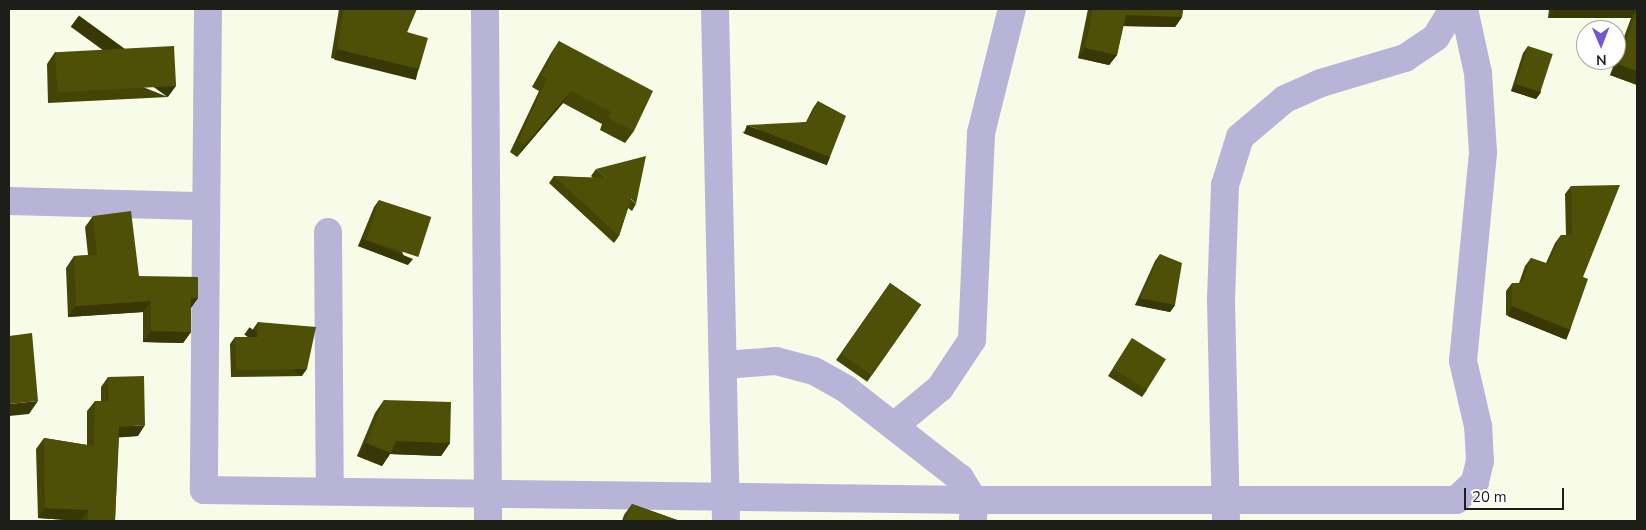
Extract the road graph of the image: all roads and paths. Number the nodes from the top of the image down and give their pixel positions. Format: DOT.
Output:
graph roads {
  1 [pos="208,9"];
  2 [pos="485,9"];
  3 [pos="715,9"];
  4 [pos="1012,9"];
  5 [pos="1453,9"];
  6 [pos="1464,9"];
  7 [pos="9,201"];
  8 [pos="206,206"];
  9 [pos="328,232"];
  10 [pos="723,365"];
  11 [pos="894,426"];
  12 [pos="330,490"];
  13 [pos="488,492"];
  14 [pos="726,508"];
  15 [pos="973,510"];
  16 [pos="1226,511"];
  17 [pos="488,521"];
  1 -- 8 [label="street"];
  2 -- 13 [label="street"];
  3 -- 10 [label="street"];
  4 -- 11 [label="street"];
  5 -- 16 [label="street"];
  6 -- 16 [label="street"];
  7 -- 8 [label="street"];
  8 -- 12 [label="street"];
  9 -- 12 [label="street"];
  10 -- 11 [label="street"];
  10 -- 14 [label="street"];
  11 -- 15 [label="street"];
  12 -- 13 [label="street"];
  13 -- 14 [label="street"];
  13 -- 17 [label="street"];
  14 -- 15 [label="street"];
  15 -- 16 [label="street"];
}
